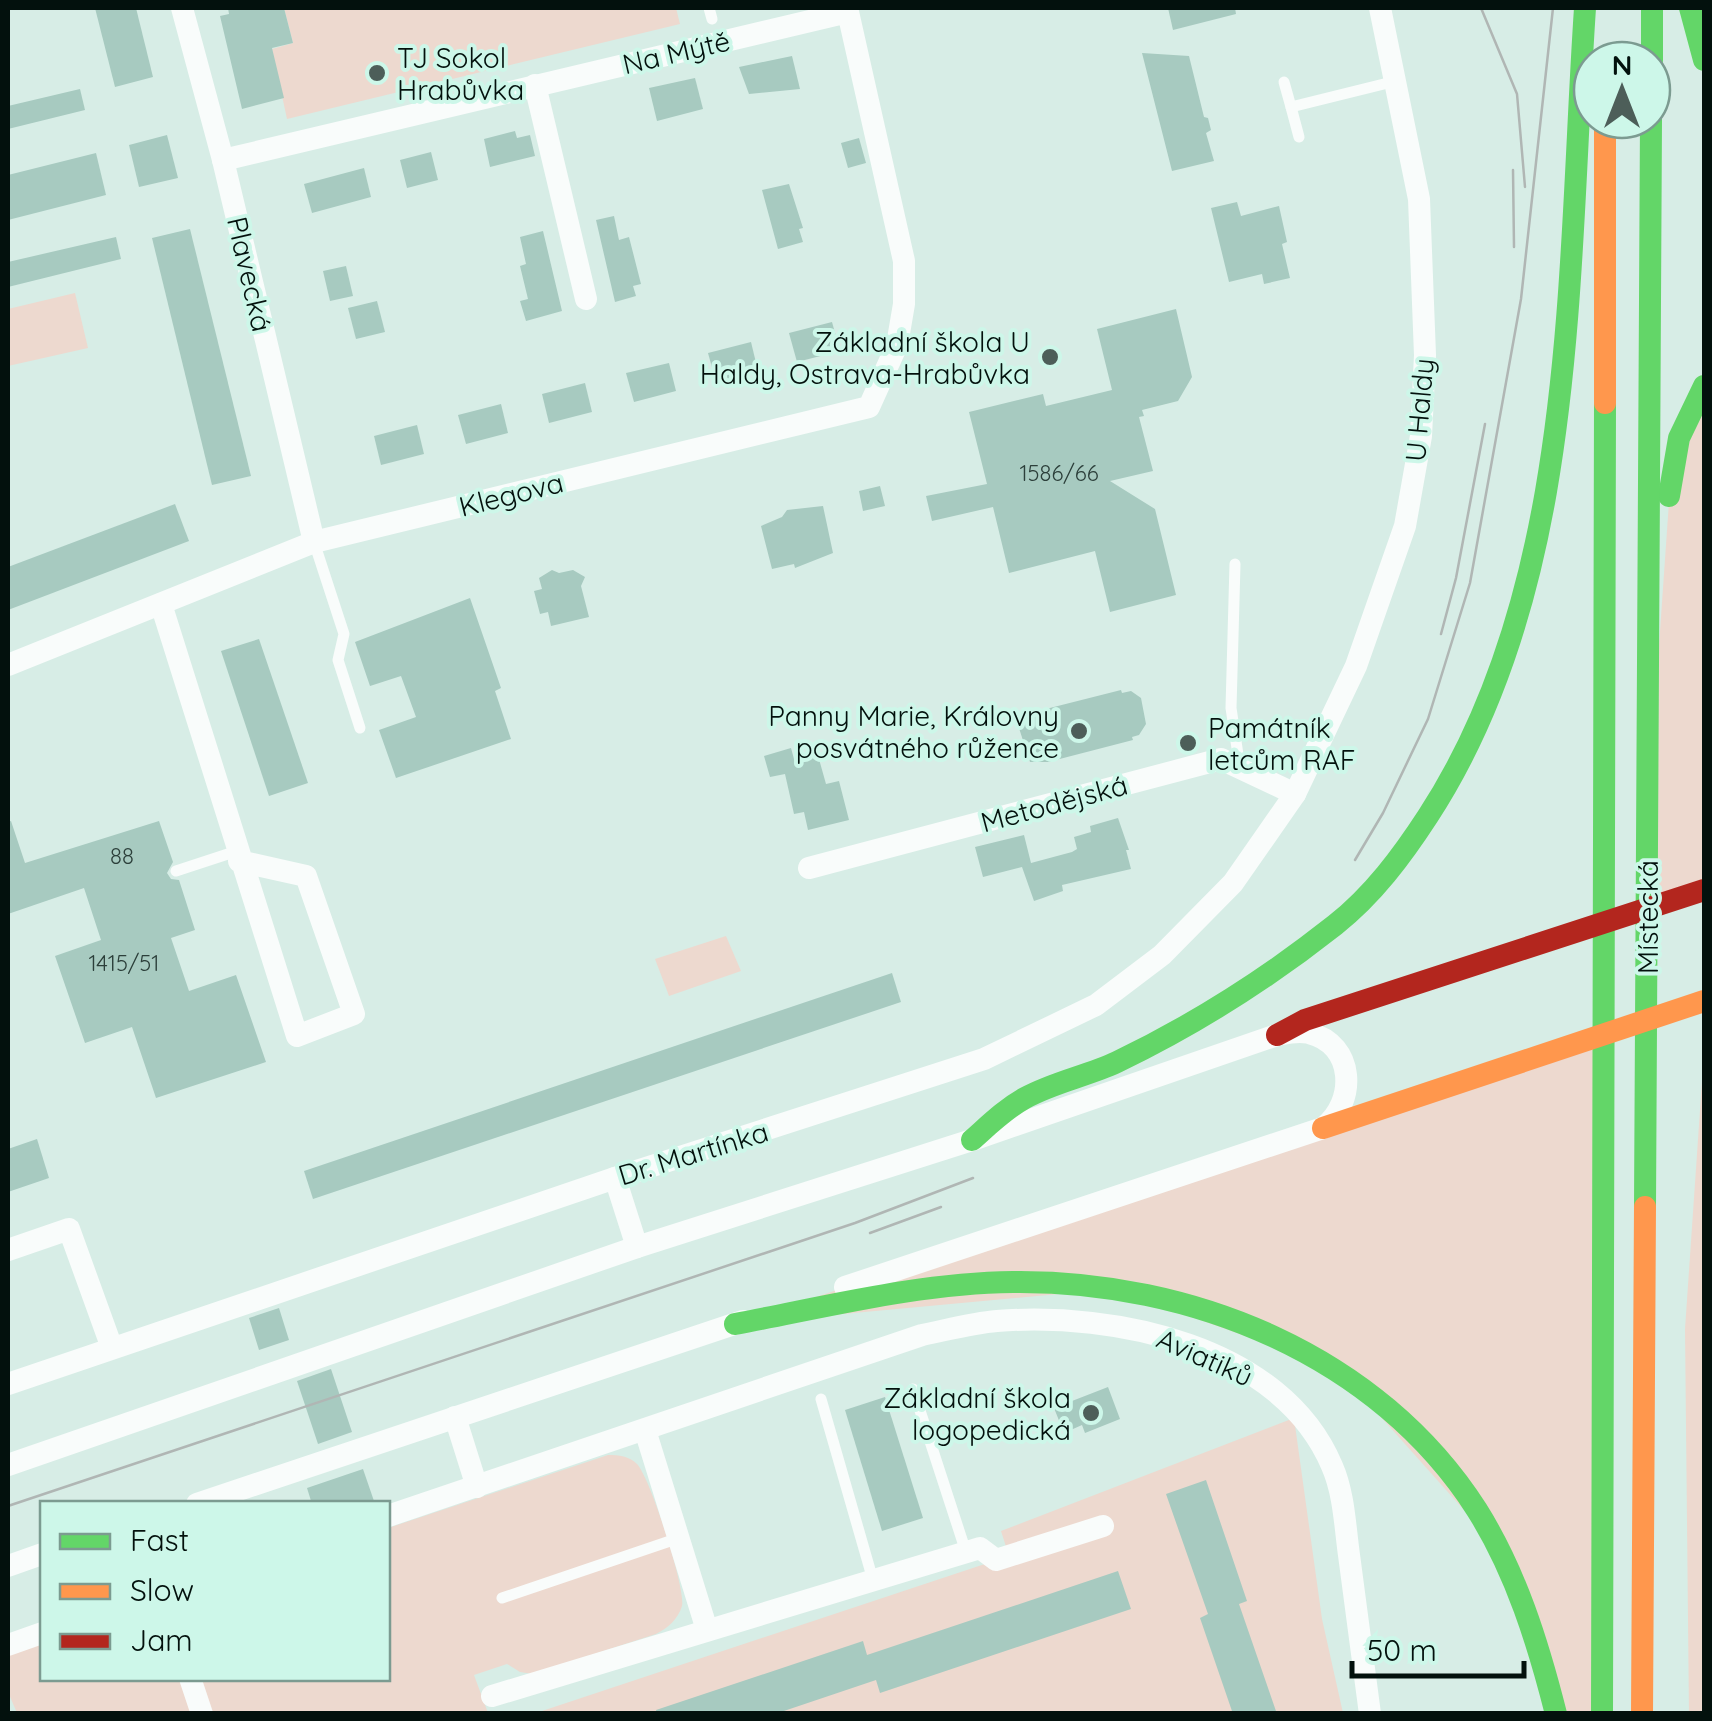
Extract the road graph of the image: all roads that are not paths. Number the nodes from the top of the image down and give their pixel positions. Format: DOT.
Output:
graph roads {
  1 [pos="182,8"];
  2 [pos="1380,8"];
  3 [pos="1586,8"];
  4 [pos="1605,8"];
  5 [pos="1652,8"];
  6 [pos="1690,8"];
  7 [pos="1605,40"];
  8 [pos="1652,40"];
  9 [pos="1704,60"];
  10 [pos="1396,81"];
  11 [pos="1284,82"];
  12 [pos="535,85"];
  13 [pos="1291,108"];
  14 [pos="1299,137"];
  15 [pos="1605,140"];
  16 [pos="1651,140"];
  17 [pos="223,160"];
  18 [pos="586,300"];
  19 [pos="1704,386"];
  20 [pos="869,408"];
  21 [pos="314,542"];
  22 [pos="1235,564"];
  23 [pos="160,604"];
  24 [pos="8,665"];
  25 [pos="360,728"];
  26 [pos="1240,768"];
  27 [pos="1294,794"];
  28 [pos="1648,804"];
  29 [pos="238,856"];
  30 [pos="809,868"];
  31 [pos="176,871"];
  32 [pos="1704,890"];
  33 [pos="1704,1000"];
  34 [pos="1277,1035"];
  35 [pos="1323,1128"];
  36 [pos="972,1140"];
  37 [pos="615,1178"];
  38 [pos="637,1247"];
  39 [pos="8,1250"];
  40 [pos="735,1324"];
  41 [pos="112,1348"];
  42 [pos="8,1384"];
  43 [pos="914,1389"];
  44 [pos="820,1399"];
  45 [pos="455,1417"];
  46 [pos="645,1430"];
  47 [pos="8,1465"];
  48 [pos="477,1487"];
  49 [pos="205,1501"];
  50 [pos="390,1515"];
  51 [pos="1104,1526"];
  52 [pos="678,1538"];
  53 [pos="966,1552"];
  54 [pos="40,1555"];
  55 [pos="8,1566"];
  56 [pos="873,1580"];
  57 [pos="502,1598"];
  58 [pos="707,1630"];
  59 [pos="40,1634"];
  60 [pos="8,1645"];
  61 [pos="191,1681"];
  62 [pos="492,1696"];
  63 [pos="202,1714"];
  64 [pos="1370,1714"];
  65 [pos="1556,1714"];
  66 [pos="1602,1714"];
  67 [pos="1642,1714"];
  1 -- 17 [label="street, Plavecká"];
  2 -- 10 [label="street, U Haldy"];
  3 -- 36 [label="highway"];
  4 -- 7 [label="highway"];
  5 -- 8 [label="highway"];
  6 -- 9 [label="highway"];
  10 -- 13 [label="lane"];
  10 -- 27 [label="street, U Haldy"];
  11 -- 13 [label="lane"];
  12 -- 17 [label="street, Na Mýtě"];
  12 -- 18 [label="street"];
  12 -- 20 [label="street, Na Mýtě"];
  13 -- 14 [label="lane"];
  15 -- 66 [label="highway, Místecká"];
  16 -- 28 [label="highway, Místecká"];
  17 -- 21 [label="street, Plavecká"];
  19 -- 28 [label="highway"];
  20 -- 21 [label="street, Klegova"];
  21 -- 23 [label="street, Klegova"];
  21 -- 25 [label="lane"];
  22 -- 26 [label="lane"];
  23 -- 24 [label="street, Klegova"];
  23 -- 29 [label="street"];
  26 -- 27 [label="street, Metodějská"];
  26 -- 30 [label="street, Metodějská"];
  27 -- 37 [label="street, Dr. Martínka"];
  28 -- 67 [label="highway, Místecká"];
  29 -- 29 [label="street"];
  29 -- 31 [label="lane"];
  32 -- 34 [label="highway"];
  33 -- 35 [label="highway"];
  34 -- 35 [label="street"];
  34 -- 36 [label="street"];
  35 -- 40 [label="street"];
  36 -- 38 [label="street"];
  37 -- 38 [label="street"];
  37 -- 41 [label="street, Dr. Martínka"];
  38 -- 47 [label="street"];
  39 -- 41 [label="street"];
  40 -- 45 [label="street"];
  40 -- 65 [label="highway"];
  41 -- 42 [label="street, Dr. Martínka"];
  43 -- 53 [label="lane"];
  44 -- 56 [label="lane"];
  45 -- 48 [label="street"];
  45 -- 49 [label="street"];
  46 -- 48 [label="street, Aviatiků"];
  46 -- 52 [label="street"];
  46 -- 64 [label="street, Aviatiků"];
  48 -- 50 [label="street, Aviatiků"];
  51 -- 53 [label="street"];
  52 -- 57 [label="lane"];
  52 -- 58 [label="street"];
  53 -- 56 [label="street"];
  54 -- 55 [label="street"];
  56 -- 58 [label="street"];
  58 -- 62 [label="street"];
  59 -- 60 [label="street"];
  61 -- 63 [label="street"];
}
